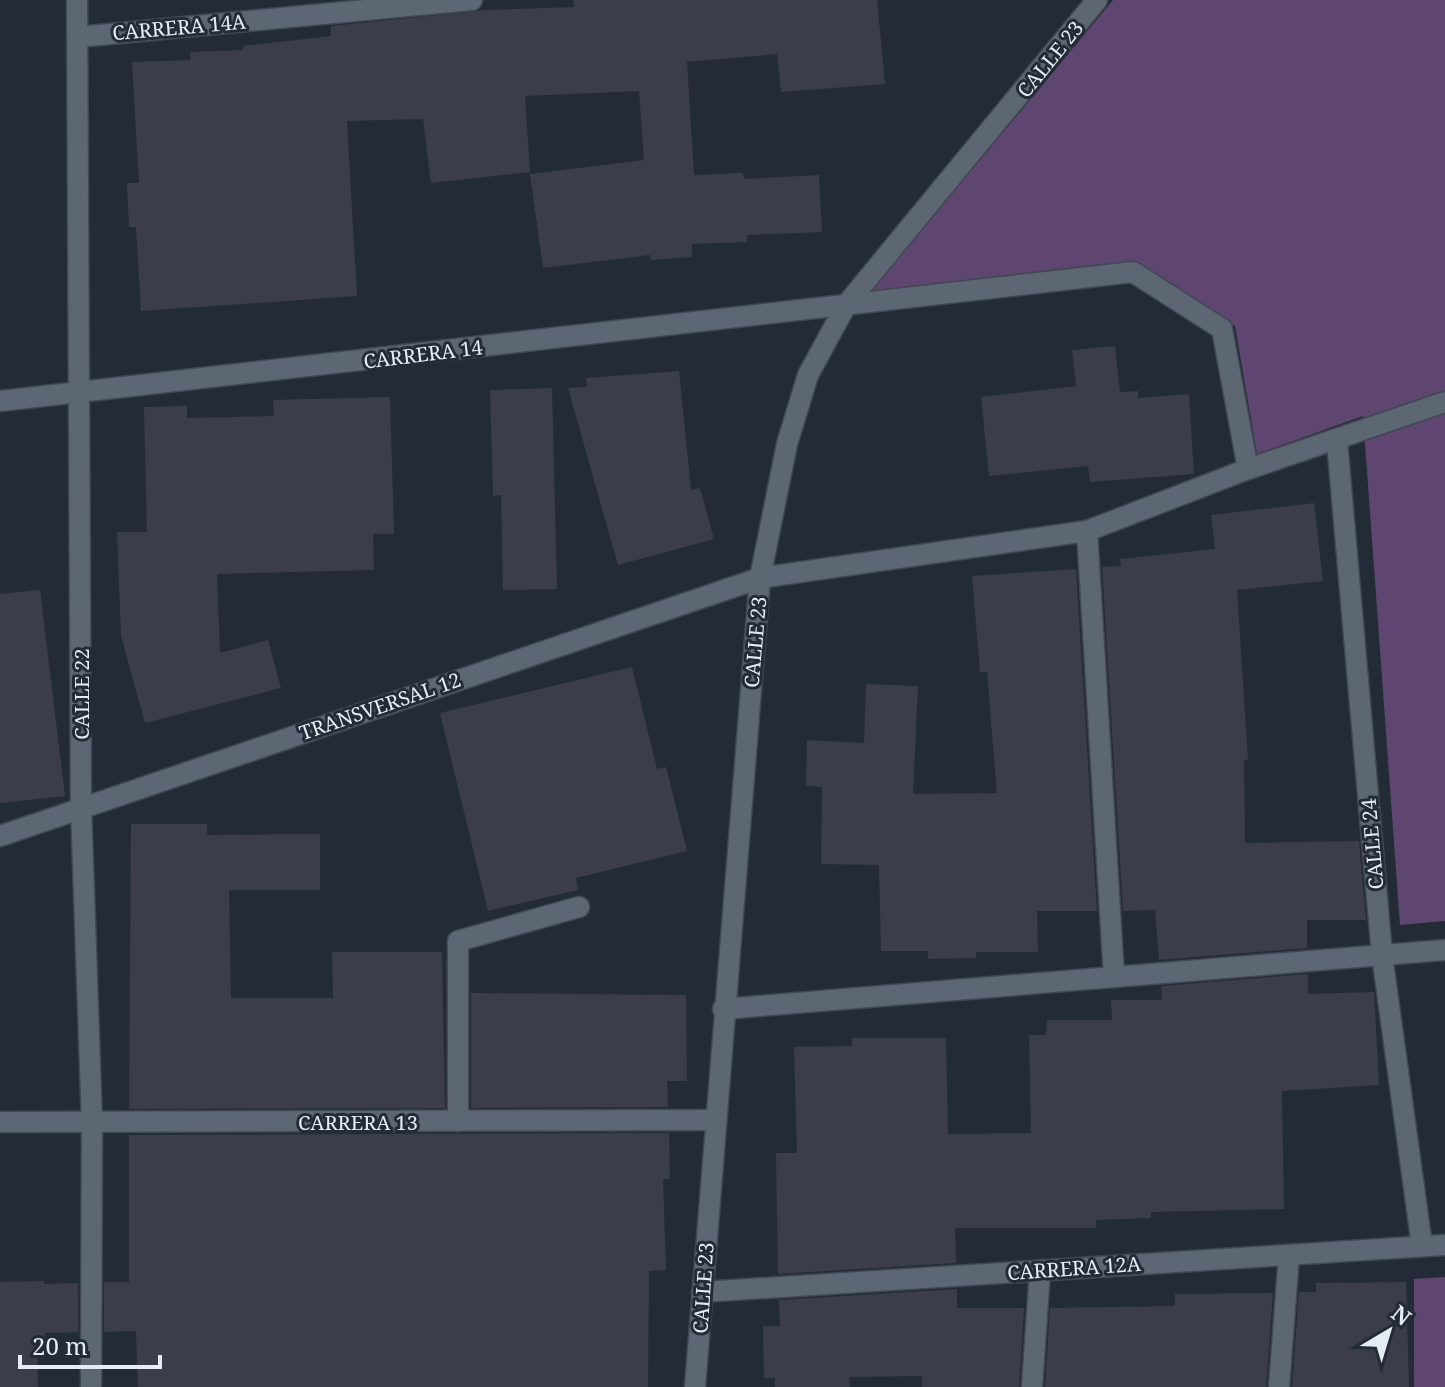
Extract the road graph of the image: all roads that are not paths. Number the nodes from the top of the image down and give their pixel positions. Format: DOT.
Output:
graph roads {
  1 [pos="77,0"];
  2 [pos="472,0"];
  3 [pos="1097,0"];
  4 [pos="78,37"];
  5 [pos="846,305"];
  6 [pos="80,393"];
  7 [pos="0,401"];
  8 [pos="1445,402"];
  9 [pos="1337,441"];
  10 [pos="1248,469"];
  11 [pos="1087,531"];
  12 [pos="760,578"];
  13 [pos="81,807"];
  14 [pos="0,836"];
  15 [pos="579,907"];
  16 [pos="1445,950"];
  17 [pos="1382,955"];
  18 [pos="1114,977"];
  19 [pos="723,1009"];
  20 [pos="716,1120"];
  21 [pos="458,1121"];
  22 [pos="0,1122"];
  23 [pos="92,1123"];
  24 [pos="1445,1245"];
  25 [pos="1422,1246"];
  26 [pos="1289,1255"];
  27 [pos="1040,1270"];
  28 [pos="702,1292"];
  29 [pos="91,1387"];
  30 [pos="695,1387"];
  31 [pos="1032,1387"];
  32 [pos="1279,1387"];
  1 -- 4 [label="street, CALLE 22"];
  2 -- 4 [label="street, CARRERA 14A"];
  3 -- 5 [label="street, CALLE 23"];
  4 -- 6 [label="street, CALLE 22"];
  5 -- 6 [label="street, CARRERA 14"];
  5 -- 10 [label="street, CARRERA 14"];
  5 -- 12 [label="street, CALLE 23"];
  6 -- 7 [label="street, CARRERA 14"];
  6 -- 13 [label="street, CALLE 22"];
  8 -- 9 [label="street, TRANSVERSAL 12"];
  9 -- 10 [label="street, TRANSVERSAL 12"];
  9 -- 17 [label="street, CALLE 24"];
  10 -- 11 [label="street, TRANSVERSAL 12"];
  11 -- 12 [label="street, TRANSVERSAL 12"];
  11 -- 18 [label="street"];
  12 -- 13 [label="street, TRANSVERSAL 12"];
  12 -- 19 [label="street, CALLE 23"];
  13 -- 14 [label="street, TRANSVERSAL 12"];
  13 -- 23 [label="street, CALLE 22"];
  15 -- 21 [label="street"];
  16 -- 17 [label="street"];
  17 -- 18 [label="street"];
  17 -- 25 [label="street, CALLE 24"];
  18 -- 19 [label="street"];
  19 -- 20 [label="street, CALLE 23"];
  20 -- 21 [label="street, CARRERA 13"];
  20 -- 28 [label="street, CALLE 23"];
  21 -- 23 [label="street, CARRERA 13"];
  22 -- 23 [label="street, CARRERA 13"];
  23 -- 29 [label="street, CALLE 22"];
  24 -- 25 [label="street, CARRERA 12A"];
  25 -- 26 [label="street, CARRERA 12A"];
  26 -- 27 [label="street, CARRERA 12A"];
  26 -- 32 [label="street"];
  27 -- 28 [label="street, CARRERA 12A"];
  27 -- 31 [label="street"];
  28 -- 30 [label="street, CALLE 23"];
}
